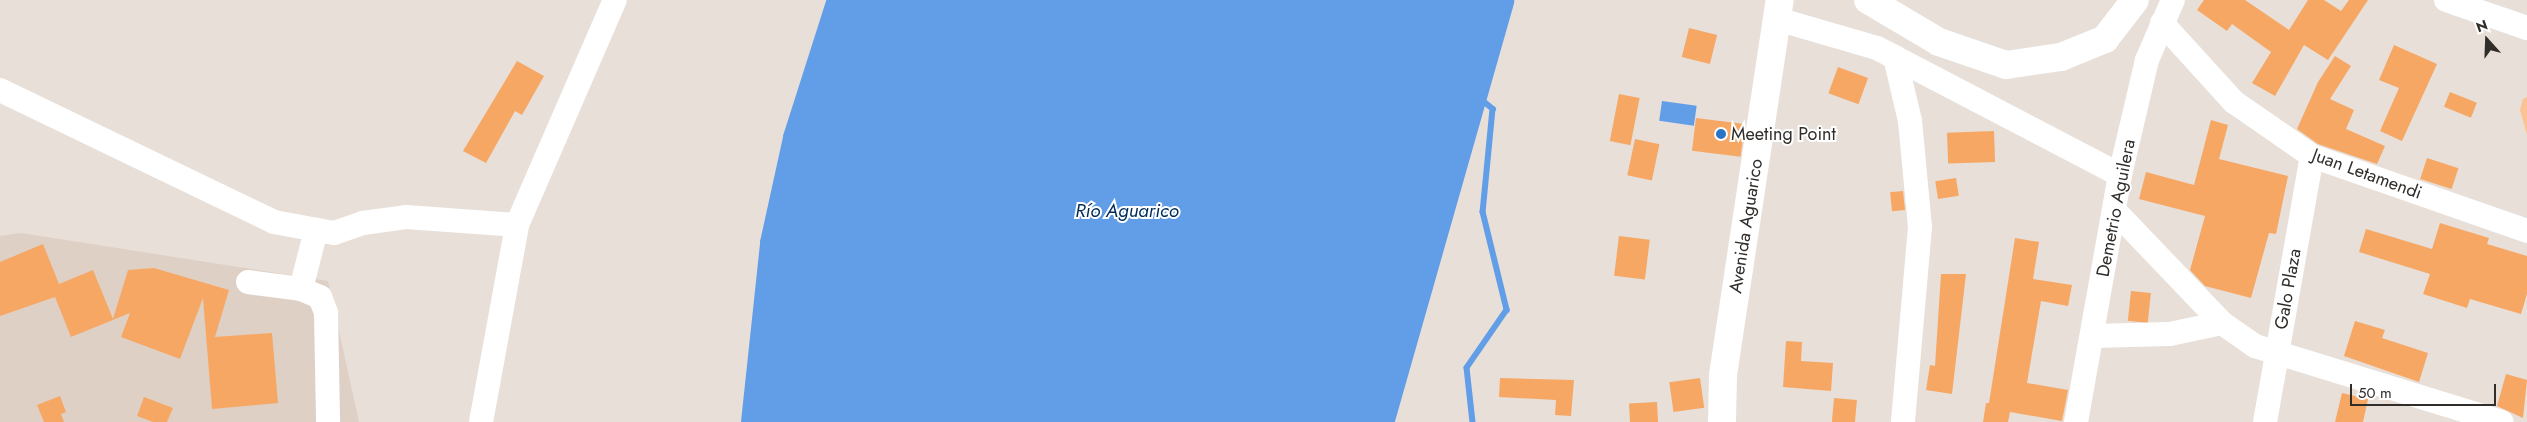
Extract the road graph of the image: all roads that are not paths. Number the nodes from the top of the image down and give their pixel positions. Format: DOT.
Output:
graph roads {
  1 [pos="615,0"];
  2 [pos="1868,0"];
  3 [pos="2134,0"];
  4 [pos="2173,0"];
  5 [pos="2446,0"];
  6 [pos="1779,10"];
  7 [pos="2162,23"];
  8 [pos="2527,28"];
  9 [pos="1895,57"];
  10 [pos="0,90"];
  11 [pos="2312,156"];
  12 [pos="2120,175"];
  13 [pos="2115,211"];
  14 [pos="517,225"];
  15 [pos="316,230"];
  16 [pos="2527,231"];
  17 [pos="248,282"];
  18 [pos="301,289"];
  19 [pos="2222,323"];
  20 [pos="2092,336"];
  21 [pos="2277,353"];
  22 [pos="328,422"];
  23 [pos="481,422"];
  24 [pos="1722,422"];
  25 [pos="1903,422"];
  26 [pos="2076,422"];
  27 [pos="2265,422"];
  28 [pos="2502,422"];
  1 -- 14 [label="street"];
  2 -- 3 [label="highway"];
  4 -- 7 [label="street, Demetrio Aguilera"];
  5 -- 8 [label="street"];
  6 -- 9 [label="street"];
  6 -- 24 [label="highway, Avenida Aguarico"];
  7 -- 11 [label="street, Juan Letamendi"];
  7 -- 12 [label="street, Demetrio Aguilera"];
  9 -- 12 [label="street"];
  9 -- 25 [label="street"];
  10 -- 15 [label="street"];
  11 -- 16 [label="street, Juan Letamendi"];
  11 -- 21 [label="street, Galo Plaza"];
  12 -- 13 [label="street, Demetrio Aguilera"];
  13 -- 19 [label="street"];
  13 -- 20 [label="street, Demetrio Aguilera"];
  14 -- 15 [label="street"];
  14 -- 23 [label="street"];
  15 -- 18 [label="street"];
  17 -- 18 [label="street"];
  18 -- 22 [label="street"];
  19 -- 20 [label="street"];
  19 -- 21 [label="street"];
  20 -- 26 [label="street, Demetrio Aguilera"];
  21 -- 27 [label="street, Galo Plaza"];
  21 -- 28 [label="street"];
}
